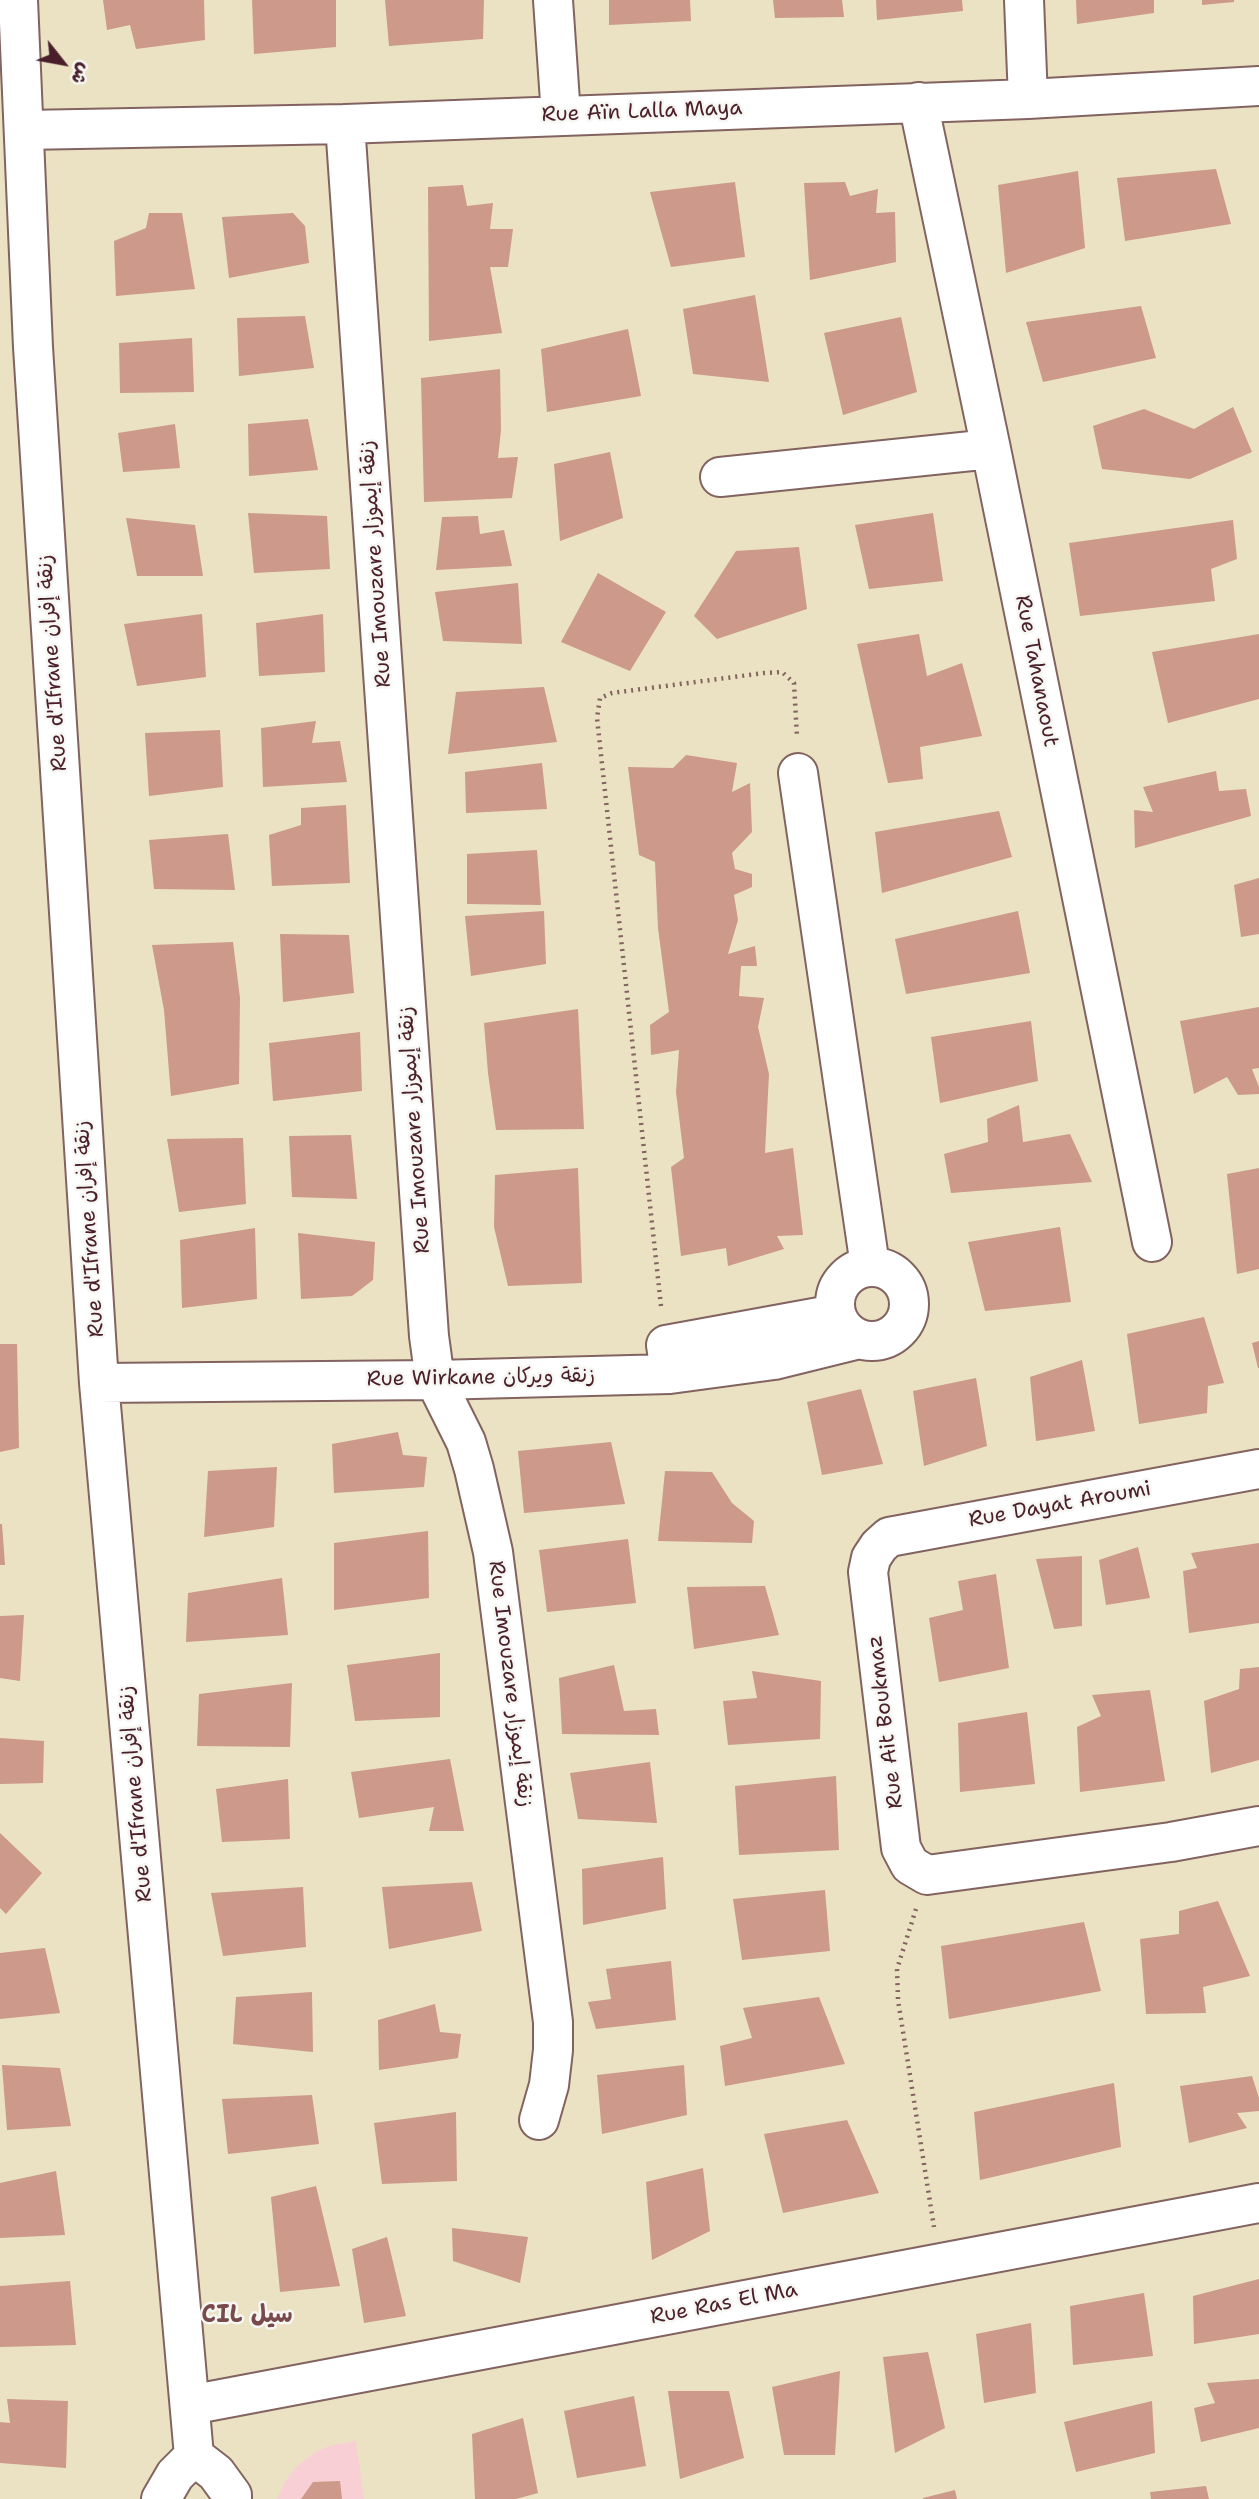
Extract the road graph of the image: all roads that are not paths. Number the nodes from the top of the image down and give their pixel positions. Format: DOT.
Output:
graph roads {
  1 [pos="18,0"];
  2 [pos="553,0"];
  3 [pos="1024,0"];
  4 [pos="1259,86"];
  5 [pos="1028,99"];
  6 [pos="918,102"];
  7 [pos="561,116"];
  8 [pos="345,124"];
  9 [pos="25,130"];
  10 [pos="16,349"];
  11 [pos="991,449"];
  12 [pos="720,477"];
  13 [pos="799,774"];
  14 [pos="1152,1242"];
  15 [pos="870,1266"];
  16 [pos="848,1326"];
  17 [pos="435,1380"];
  18 [pos="100,1383"];
  19 [pos="1259,1469"];
  20 [pos="871,1558"];
  21 [pos="1259,1826"];
  22 [pos="539,2120"];
  23 [pos="1259,2203"];
  24 [pos="190,2405"];
  25 [pos="194,2456"];
  26 [pos="161,2499"];
  27 [pos="232,2499"];
  1 -- 9 [label="street, Rue d'Ifrane زنقة إفران"];
  2 -- 7 [label="street"];
  3 -- 5 [label="street"];
  4 -- 5 [label="street, Rue Aïn Lalla Maya"];
  5 -- 6 [label="street, Rue Aïn Lalla Maya"];
  6 -- 7 [label="street, Rue Aïn Lalla Maya"];
  6 -- 11 [label="street, Rue Tahanaout"];
  7 -- 8 [label="street, Rue Aïn Lalla Maya"];
  8 -- 9 [label="street, Rue Aïn Lalla Maya"];
  8 -- 17 [label="street, Rue Imouzare زنقة إيموزار"];
  9 -- 10 [label="street, Rue d'Ifrane زنقة إفران"];
  10 -- 18 [label="street, Rue d'Ifrane زنقة إفران"];
  11 -- 12 [label="street"];
  11 -- 14 [label="street, Rue Tahanaout"];
  13 -- 15 [label="street"];
  15 -- 16 [label="street"];
  15 -- 16 [label="street"];
  16 -- 17 [label="street, Rue Wirkane زنقة ويركان"];
  17 -- 18 [label="street, Rue Wirkane زنقة ويركان"];
  17 -- 22 [label="street, Rue Imouzare زنقة إيموزار"];
  18 -- 24 [label="street, Rue d'Ifrane زنقة إفران"];
  19 -- 20 [label="street, Rue Dayat Aroumi"];
  20 -- 21 [label="street, Rue Ait Boukmaz"];
  23 -- 24 [label="street, Rue Ras El Ma"];
  24 -- 25 [label="street, Rue d'Ifrane زنقة إفران"];
  25 -- 26 [label="street"];
  25 -- 27 [label="street"];
}
